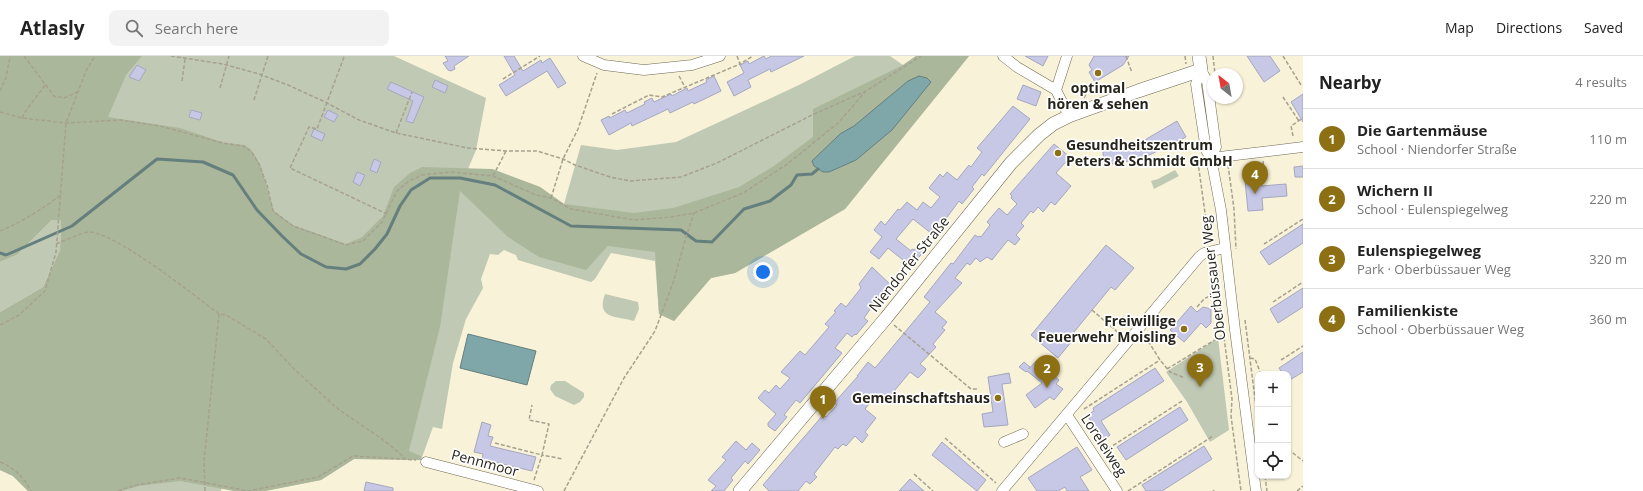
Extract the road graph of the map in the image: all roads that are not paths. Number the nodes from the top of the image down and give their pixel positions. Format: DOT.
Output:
graph roads {
  1 [pos="585,56"];
  2 [pos="720,56"];
  3 [pos="1003,56"];
  4 [pos="1066,56"];
  5 [pos="1199,56"];
  6 [pos="1200,70"];
  7 [pos="1056,90"];
  8 [pos="1069,116"];
  9 [pos="1303,147"];
  10 [pos="1211,158"];
  11 [pos="1225,248"];
  12 [pos="1067,415"];
  13 [pos="1023,434"];
  14 [pos="1004,442"];
  15 [pos="426,462"];
  16 [pos="535,490"];
  17 [pos="1003,490"];
  18 [pos="740,491"];
  19 [pos="1117,491"];
  20 [pos="1256,491"];
  1 -- 2 [label="street"];
  3 -- 7 [label="street"];
  4 -- 7 [label="street"];
  5 -- 6 [label="main road, Oberbüssauer Weg"];
  6 -- 8 [label="main road, Niendorfer Straße"];
  6 -- 10 [label="street, Oberbüssauer Weg"];
  7 -- 8 [label="street"];
  8 -- 18 [label="main road, Niendorfer Straße"];
  9 -- 10 [label="street"];
  10 -- 11 [label="street, Oberbüssauer Weg"];
  11 -- 12 [label="street"];
  11 -- 20 [label="street, Oberbüssauer Weg"];
  12 -- 17 [label="street"];
  12 -- 19 [label="street, Loreleiweg"];
  13 -- 14 [label="street"];
  15 -- 16 [label="street, Pennmoor"];
}
